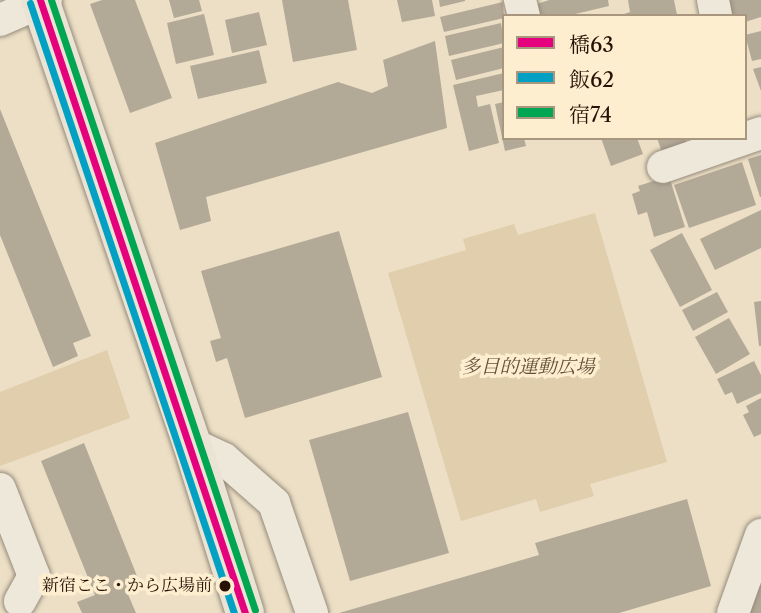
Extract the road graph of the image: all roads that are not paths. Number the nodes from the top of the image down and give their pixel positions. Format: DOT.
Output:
graph roads {
  1 [pos="42,1"];
  2 [pos="0,20"];
  3 [pos="727,140"];
  4 [pos="663,167"];
  5 [pos="192,444"];
  6 [pos="0,488"];
  7 [pos="761,535"];
  8 [pos="15,608"];
  9 [pos="245,613"];
  10 [pos="312,613"];
  11 [pos="733,613"];
  1 -- 2 [label="street"];
  1 -- 5 [label="main road"];
  3 -- 4 [label="street"];
  5 -- 9 [label="main road"];
  5 -- 10 [label="street"];
  6 -- 8 [label="street"];
  7 -- 11 [label="street"];
}
